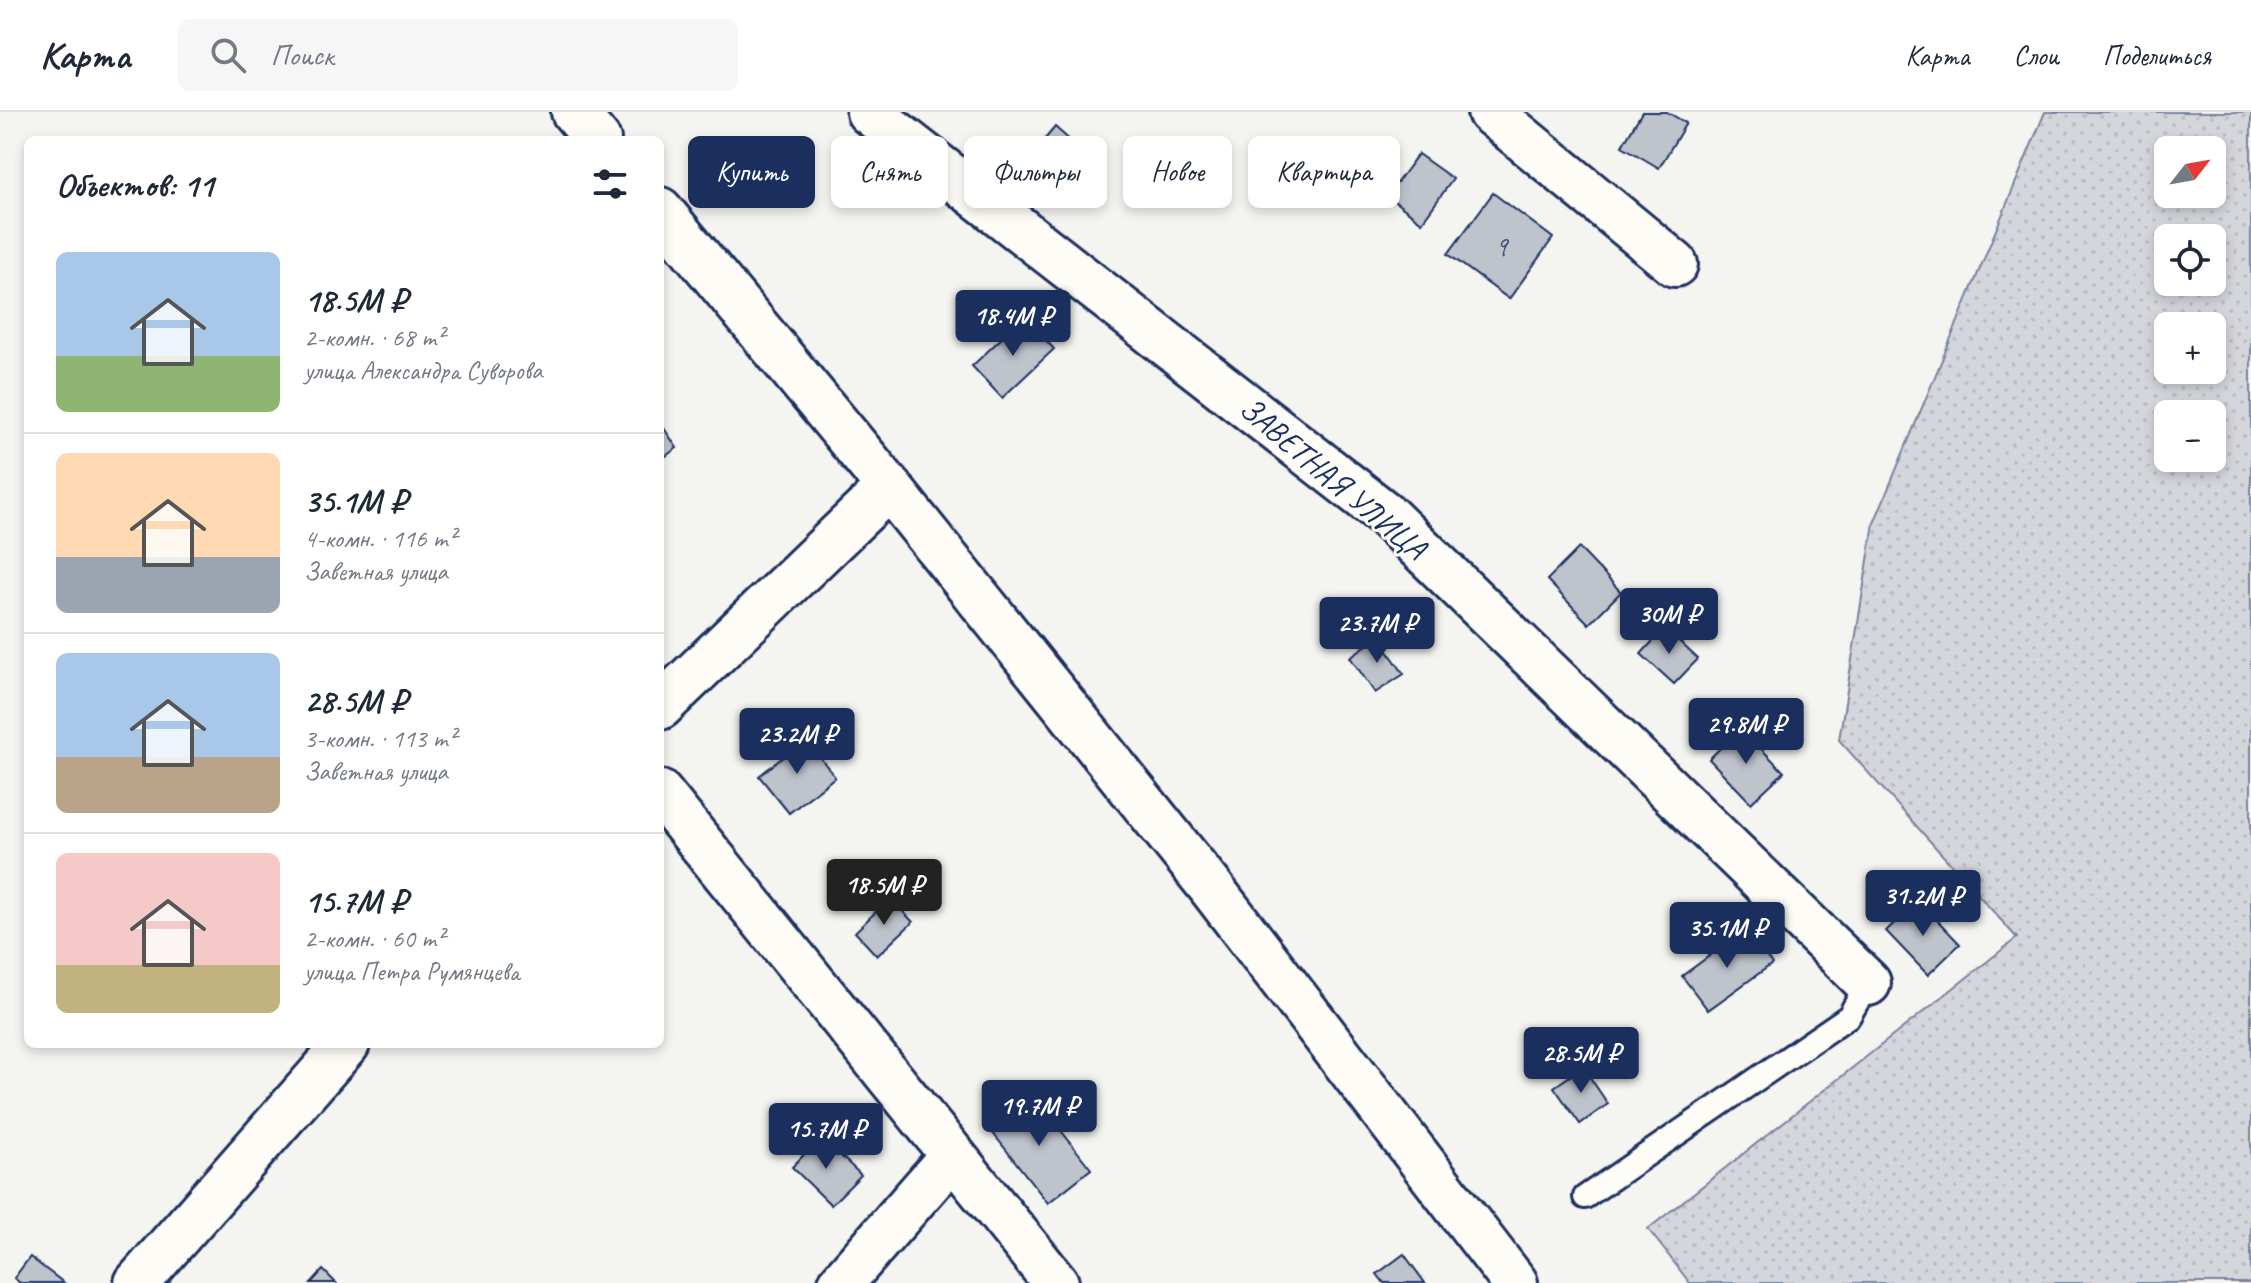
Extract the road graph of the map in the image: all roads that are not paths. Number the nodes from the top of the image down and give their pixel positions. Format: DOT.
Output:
graph roads {
  1 [pos="574,112"];
  2 [pos="869,112"];
  3 [pos="1490,112"];
  4 [pos="595,136"];
  5 [pos="664,215"];
  6 [pos="1675,264"];
  7 [pos="889,487"];
  8 [pos="664,703"];
  9 [pos="664,798"];
  10 [pos="1868,983"];
  11 [pos="343,1048"];
  12 [pos="952,1156"];
  13 [pos="1585,1197"];
  14 [pos="137,1283"];
  15 [pos="841,1283"];
  16 [pos="1056,1283"];
  17 [pos="1515,1283"];
  1 -- 4 [label="street"];
  2 -- 10 [label="street, ЗАВЕТНАЯ УЛИЦА"];
  3 -- 6 [label="street"];
  5 -- 7 [label="street"];
  7 -- 8 [label="street"];
  7 -- 17 [label="street"];
  9 -- 12 [label="street"];
  10 -- 13 [label="lane"];
  11 -- 14 [label="street"];
  12 -- 15 [label="street"];
  12 -- 16 [label="street"];
}
